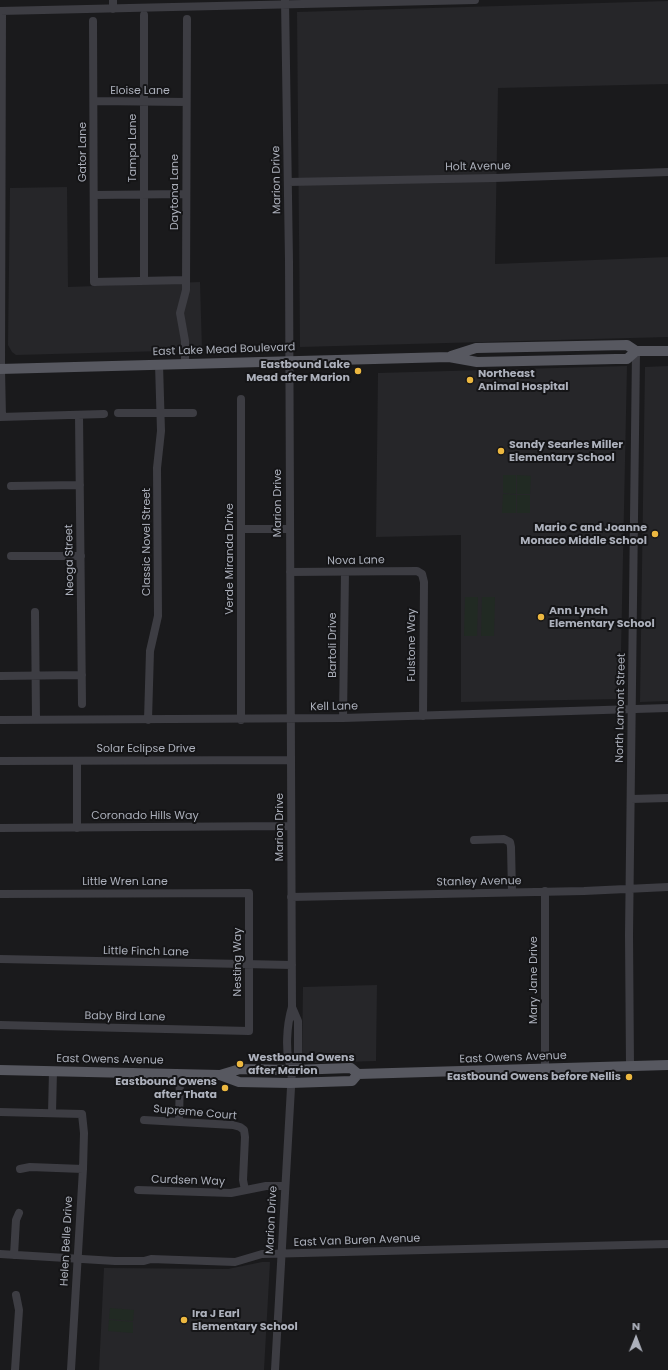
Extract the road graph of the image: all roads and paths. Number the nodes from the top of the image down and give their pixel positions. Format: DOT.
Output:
graph roads {
  1 [pos="113,0"];
  2 [pos="475,0"];
  3 [pos="285,2"];
  4 [pos="113,9"];
  5 [pos="1,11"];
  6 [pos="144,15"];
  7 [pos="187,19"];
  8 [pos="93,21"];
  9 [pos="94,101"];
  10 [pos="144,102"];
  11 [pos="186,102"];
  12 [pos="668,172"];
  13 [pos="288,182"];
  14 [pos="94,194"];
  15 [pos="144,194"];
  16 [pos="186,194"];
  17 [pos="1,259"];
  18 [pos="186,280"];
  19 [pos="144,281"];
  20 [pos="573,346"];
  21 [pos="668,350"];
  22 [pos="636,351"];
  23 [pos="449,357"];
  24 [pos="289,360"];
  25 [pos="509,362"];
  26 [pos="159,364"];
  27 [pos="185,364"];
  28 [pos="0,369"];
  29 [pos="241,399"];
  30 [pos="118,413"];
  31 [pos="161,413"];
  32 [pos="193,413"];
  33 [pos="104,414"];
  34 [pos="79,415"];
  35 [pos="1,417"];
  36 [pos="80,485"];
  37 [pos="11,486"];
  38 [pos="241,529"];
  39 [pos="289,529"];
  40 [pos="11,556"];
  41 [pos="81,556"];
  42 [pos="290,572"];
  43 [pos="345,572"];
  44 [pos="422,574"];
  45 [pos="35,612"];
  46 [pos="82,675"];
  47 [pos="0,676"];
  48 [pos="36,676"];
  49 [pos="82,704"];
  50 [pos="668,708"];
  51 [pos="633,709"];
  52 [pos="423,716"];
  53 [pos="343,718"];
  54 [pos="292,719"];
  55 [pos="0,720"];
  56 [pos="36,720"];
  57 [pos="148,720"];
  58 [pos="240,720"];
  59 [pos="291,760"];
  60 [pos="0,761"];
  61 [pos="77,761"];
  62 [pos="668,798"];
  63 [pos="631,799"];
  64 [pos="291,826"];
  65 [pos="0,828"];
  66 [pos="77,828"];
  67 [pos="474,840"];
  68 [pos="668,887"];
  69 [pos="630,888"];
  70 [pos="545,891"];
  71 [pos="512,892"];
  72 [pos="249,893"];
  73 [pos="0,894"];
  74 [pos="291,897"];
  75 [pos="0,959"];
  76 [pos="249,965"];
  77 [pos="292,965"];
  78 [pos="0,1025"];
  79 [pos="250,1031"];
  80 [pos="668,1065"];
  81 [pos="630,1066"];
  82 [pos="545,1068"];
  83 [pos="0,1070"];
  84 [pos="292,1070"];
  85 [pos="52,1071"];
  86 [pos="180,1074"];
  87 [pos="358,1074"];
  88 [pos="220,1075"];
  89 [pos="290,1083"];
  90 [pos="0,1112"];
  91 [pos="52,1113"];
  92 [pos="144,1120"];
  93 [pos="179,1122"];
  94 [pos="20,1169"];
  95 [pos="83,1169"];
  96 [pos="285,1186"];
  97 [pos="138,1190"];
  98 [pos="245,1190"];
  99 [pos="19,1213"];
  100 [pos="668,1244"];
  101 [pos="0,1254"];
  102 [pos="281,1254"];
  103 [pos="14,1255"];
  104 [pos="77,1259"];
  105 [pos="16,1295"];
  106 [pos="15,1370"];
  107 [pos="71,1370"];
  108 [pos="275,1370"];
  1 -- 4 [label="street"];
  2 -- 3 [label="street"];
  3 -- 4 [label="street"];
  3 -- 13 [label="street, Marion Drive"];
  4 -- 5 [label="street"];
  5 -- 17 [label="street"];
  6 -- 10 [label="street, Tampa Lane"];
  7 -- 11 [label="street, Daytona Lane"];
  8 -- 9 [label="street, Gator Lane"];
  9 -- 10 [label="street, Eloise Lane"];
  9 -- 14 [label="street, Gator Lane"];
  10 -- 11 [label="street, Eloise Lane"];
  10 -- 15 [label="street, Tampa Lane"];
  11 -- 16 [label="street, Daytona Lane"];
  12 -- 13 [label="street, Holt Avenue"];
  13 -- 24 [label="street, Marion Drive"];
  14 -- 15 [label="street"];
  14 -- 19 [label="street, Gator Lane"];
  15 -- 16 [label="street"];
  15 -- 19 [label="street, Tampa Lane"];
  16 -- 18 [label="street, Daytona Lane"];
  17 -- 28 [label="street"];
  18 -- 19 [label="street"];
  18 -- 27 [label="street, Daytona Lane"];
  20 -- 22 [label="main road, East Lake Mead Boulevard"];
  20 -- 23 [label="main road, East Lake Mead Boulevard"];
  20 -- 25 [label="main road"];
  21 -- 22 [label="main road, East Lake Mead Boulevard"];
  22 -- 25 [label="main road, East Lake Mead Boulevard"];
  22 -- 51 [label="street, North Lamont Street"];
  23 -- 24 [label="main road, East Lake Mead Boulevard"];
  23 -- 25 [label="main road, East Lake Mead Boulevard"];
  24 -- 27 [label="main road, East Lake Mead Boulevard"];
  24 -- 39 [label="street, Marion Drive"];
  26 -- 27 [label="main road, East Lake Mead Boulevard"];
  26 -- 28 [label="main road, East Lake Mead Boulevard"];
  26 -- 31 [label="street, Classic Novel Street"];
  28 -- 35 [label="street"];
  29 -- 38 [label="street, Verde Miranda Drive"];
  30 -- 31 [label="street"];
  31 -- 32 [label="street"];
  31 -- 57 [label="street, Classic Novel Street"];
  33 -- 34 [label="street"];
  34 -- 35 [label="street"];
  34 -- 36 [label="street, Neoga Street"];
  36 -- 37 [label="street"];
  36 -- 41 [label="street, Neoga Street"];
  38 -- 39 [label="street"];
  38 -- 58 [label="street, Verde Miranda Drive"];
  39 -- 42 [label="street, Marion Drive"];
  40 -- 41 [label="street"];
  41 -- 46 [label="street, Neoga Street"];
  42 -- 43 [label="street, Nova Lane"];
  42 -- 54 [label="street, Marion Drive"];
  43 -- 44 [label="street, Nova Lane"];
  43 -- 53 [label="street, Bartoli Drive"];
  44 -- 52 [label="street, Fulstone Way"];
  45 -- 48 [label="street"];
  46 -- 48 [label="street"];
  46 -- 49 [label="street, Neoga Street"];
  47 -- 48 [label="street"];
  48 -- 56 [label="street"];
  50 -- 51 [label="street, Kell Lane"];
  51 -- 52 [label="street, Kell Lane"];
  51 -- 63 [label="street, North Lamont Street"];
  52 -- 53 [label="street, Kell Lane"];
  53 -- 54 [label="street, Kell Lane"];
  54 -- 58 [label="street, Kell Lane"];
  54 -- 59 [label="street, Marion Drive"];
  55 -- 56 [label="street, Kell Lane"];
  56 -- 57 [label="street, Kell Lane"];
  57 -- 58 [label="street, Kell Lane"];
  59 -- 61 [label="street, Solar Eclipse Drive"];
  59 -- 64 [label="street, Marion Drive"];
  60 -- 61 [label="street, Solar Eclipse Drive"];
  61 -- 66 [label="street"];
  62 -- 63 [label="street"];
  63 -- 69 [label="street, North Lamont Street"];
  64 -- 66 [label="street, Coronado Hills Way"];
  64 -- 74 [label="street, Marion Drive"];
  65 -- 66 [label="street, Coronado Hills Way"];
  67 -- 71 [label="street"];
  68 -- 69 [label="street, Stanley Avenue"];
  69 -- 70 [label="street, Stanley Avenue"];
  69 -- 81 [label="street, North Lamont Street"];
  70 -- 71 [label="street, Stanley Avenue"];
  70 -- 82 [label="street, Mary Jane Drive"];
  71 -- 74 [label="street, Stanley Avenue"];
  72 -- 73 [label="street, Little Wren Lane"];
  72 -- 76 [label="street, Nesting Way"];
  74 -- 77 [label="street, Marion Drive"];
  75 -- 76 [label="street, Little Finch Lane"];
  76 -- 77 [label="street, Little Finch Lane"];
  76 -- 79 [label="street, Nesting Way"];
  77 -- 84 [label="street, Marion Drive"];
  78 -- 79 [label="street, Baby Bird Lane"];
  80 -- 81 [label="main road, East Owens Avenue"];
  81 -- 82 [label="main road, East Owens Avenue"];
  82 -- 87 [label="main road, East Owens Avenue"];
  83 -- 85 [label="main road, East Owens Avenue"];
  84 -- 87 [label="main road, East Owens Avenue"];
  84 -- 88 [label="main road, East Owens Avenue"];
  84 -- 89 [label="street, Marion Drive"];
  85 -- 86 [label="main road, East Owens Avenue"];
  85 -- 91 [label="street"];
  86 -- 88 [label="main road, East Owens Avenue"];
  86 -- 93 [label="street"];
  87 -- 89 [label="main road, East Owens Avenue"];
  88 -- 89 [label="main road, East Owens Avenue"];
  89 -- 96 [label="street, Marion Drive"];
  90 -- 91 [label="street"];
  91 -- 95 [label="street, Helen Belle Drive"];
  92 -- 93 [label="street, Supreme Court"];
  93 -- 98 [label="street, Supreme Court"];
  94 -- 95 [label="street"];
  95 -- 104 [label="street, Helen Belle Drive"];
  96 -- 98 [label="street, Curdsen Way"];
  96 -- 102 [label="street, Marion Drive"];
  97 -- 98 [label="street, Curdsen Way"];
  99 -- 103 [label="street"];
  100 -- 102 [label="street, East Van Buren Avenue"];
  101 -- 103 [label="street, East Van Buren Avenue"];
  102 -- 104 [label="street, East Van Buren Avenue"];
  102 -- 108 [label="street, Marion Drive"];
  103 -- 104 [label="street, East Van Buren Avenue"];
  104 -- 107 [label="street, Helen Belle Drive"];
  105 -- 106 [label="street"];
}
